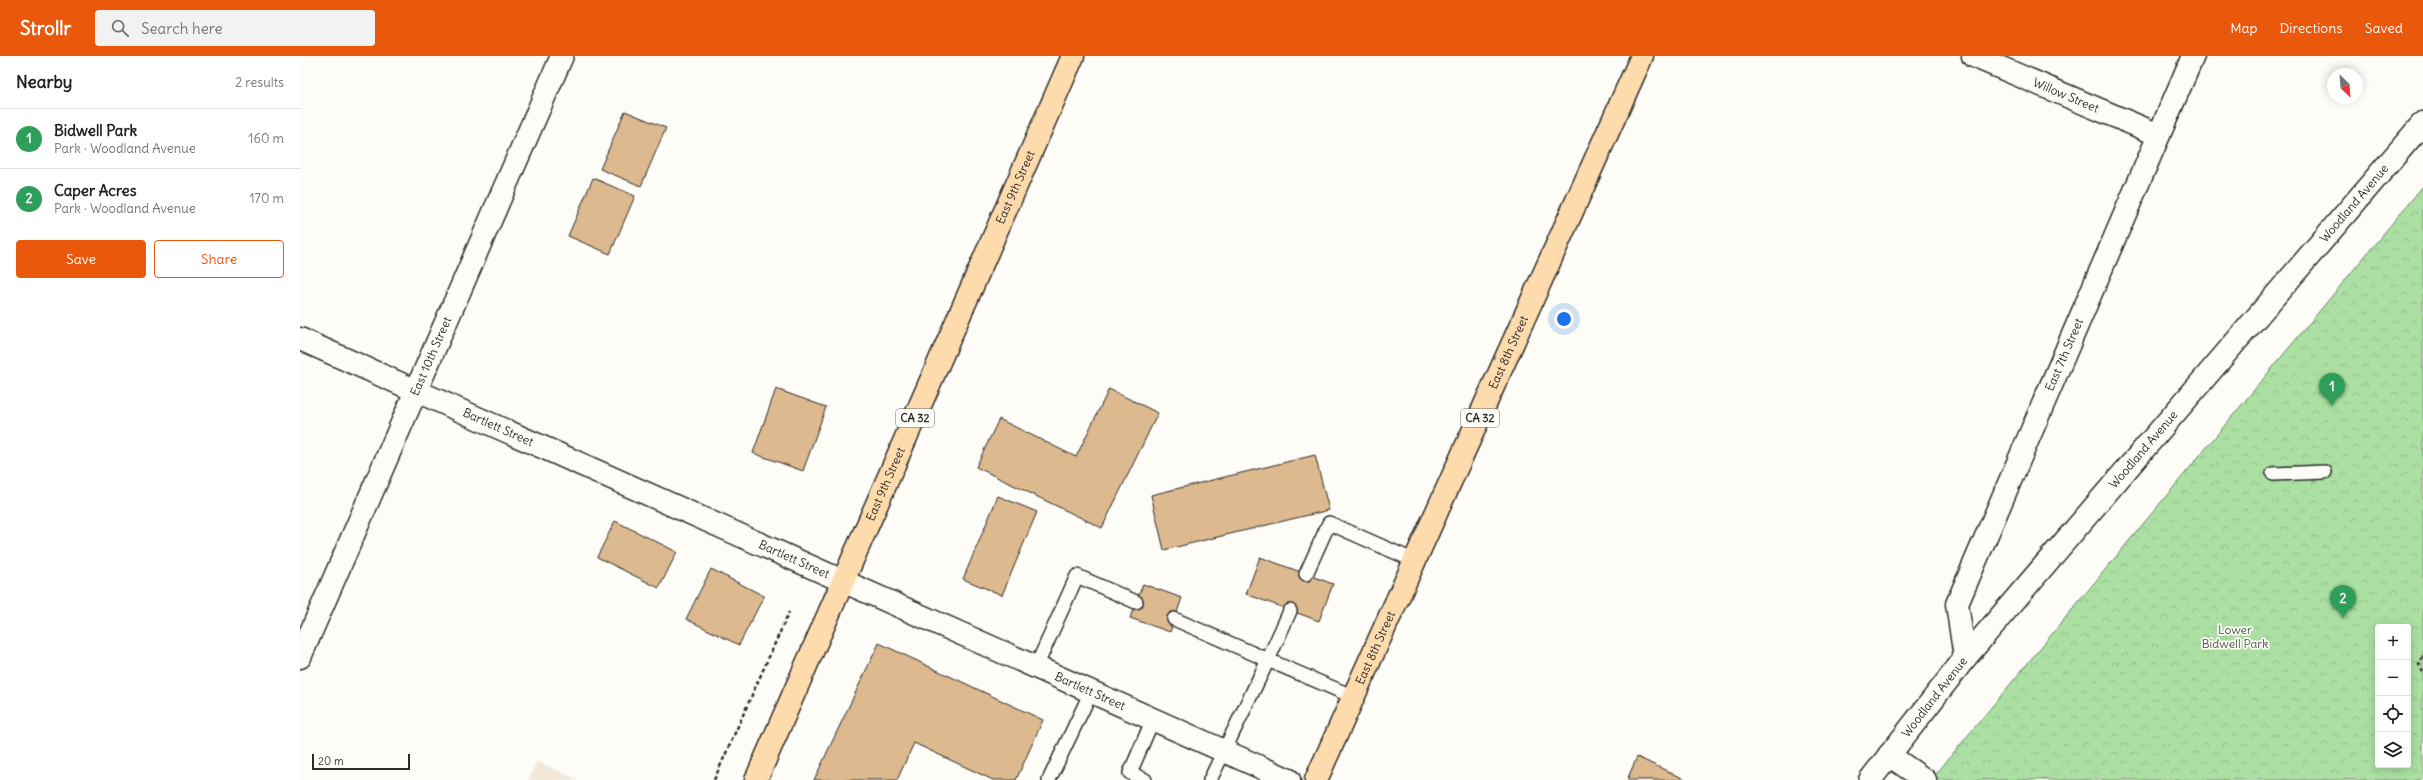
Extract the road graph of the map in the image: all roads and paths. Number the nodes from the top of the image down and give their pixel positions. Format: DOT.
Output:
graph roads {
  1 [pos="562,56"];
  2 [pos="1073,56"];
  3 [pos="1642,56"];
  4 [pos="1973,56"];
  5 [pos="2193,56"];
  6 [pos="2423,124"];
  7 [pos="2159,135"];
  8 [pos="300,339"];
  9 [pos="416,392"];
  10 [pos="2326,472"];
  11 [pos="2273,474"];
  12 [pos="1415,561"];
  13 [pos="1306,574"];
  14 [pos="844,582"];
  15 [pos="1136,602"];
  16 [pos="1290,611"];
  17 [pos="789,612"];
  18 [pos="1174,619"];
  19 [pos="2423,656"];
  20 [pos="300,657"];
  21 [pos="1966,658"];
  22 [pos="1268,660"];
  23 [pos="1036,667"];
  24 [pos="2423,671"];
  25 [pos="1091,692"];
  26 [pos="1354,697"];
  27 [pos="1153,719"];
  28 [pos="1224,751"];
  29 [pos="1889,755"];
  30 [pos="714,780"];
  31 [pos="756,780"];
  32 [pos="1049,780"];
  33 [pos="1145,780"];
  34 [pos="1210,780"];
  35 [pos="1289,780"];
  36 [pos="1316,780"];
  37 [pos="1870,780"];
  38 [pos="1925,780"];
  1 -- 9 [label="street, East 10th Street"];
  2 -- 14 [label="main road, East 9th Street / CA 32"];
  3 -- 12 [label="main road, East 8th Street / CA 32"];
  4 -- 7 [label="street, Willow Street"];
  5 -- 7 [label="street, East 7th Street"];
  6 -- 21 [label="street, Woodland Avenue"];
  7 -- 21 [label="street, East 7th Street"];
  8 -- 9 [label="street, Bartlett Street"];
  9 -- 14 [label="street, Bartlett Street"];
  9 -- 20 [label="street, East 10th Street"];
  10 -- 11 [label="lane"];
  12 -- 13 [label="lane"];
  12 -- 26 [label="main road, East 8th Street / CA 32"];
  14 -- 23 [label="street, Bartlett Street"];
  14 -- 31 [label="main road, East 9th Street / CA 32"];
  15 -- 23 [label="lane"];
  16 -- 22 [label="lane"];
  17 -- 30 [label="path"];
  18 -- 22 [label="lane"];
  19 -- 24 [label="path"];
  21 -- 29 [label="street, Woodland Avenue"];
  22 -- 26 [label="lane"];
  22 -- 28 [label="lane"];
  23 -- 25 [label="street, Bartlett Street"];
  25 -- 27 [label="street, Bartlett Street"];
  25 -- 32 [label="lane"];
  26 -- 36 [label="main road, East 8th Street / CA 32"];
  27 -- 28 [label="street, Bartlett Street"];
  27 -- 33 [label="lane"];
  28 -- 34 [label="lane"];
  28 -- 35 [label="street, Bartlett Street"];
  29 -- 37 [label="street, Woodland Avenue"];
  29 -- 38 [label="street"];
}
